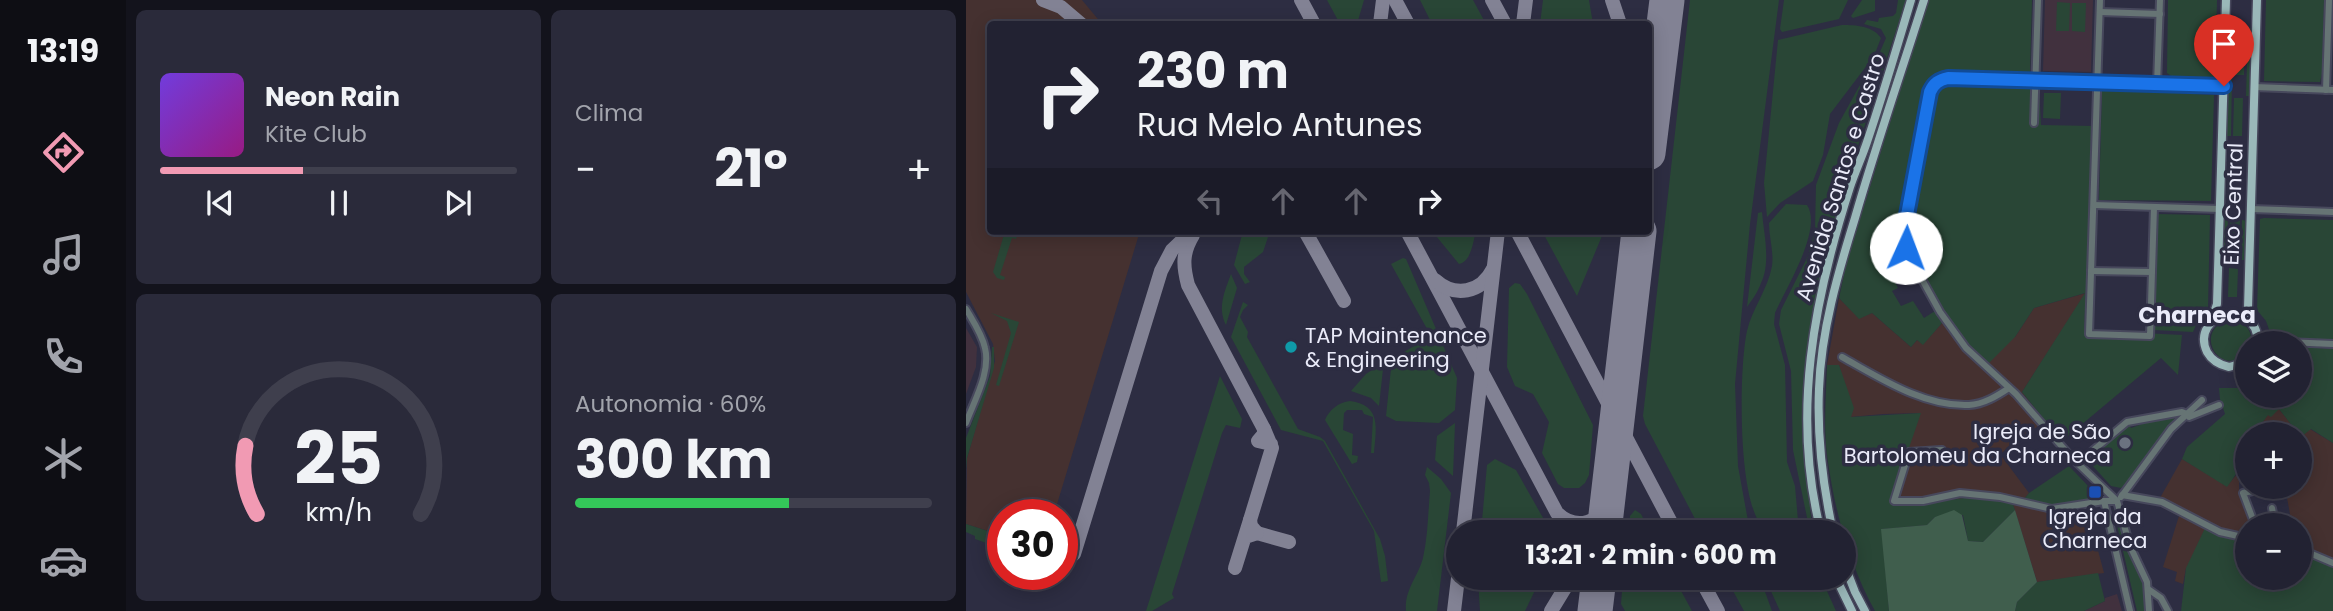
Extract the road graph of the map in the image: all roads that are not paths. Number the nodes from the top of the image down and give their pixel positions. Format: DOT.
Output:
graph roads {
  1 [pos="1911,0"];
  2 [pos="1924,0"];
  3 [pos="2038,0"];
  4 [pos="2100,0"];
  5 [pos="2160,0"];
  6 [pos="2226,0"];
  7 [pos="2257,0"];
  8 [pos="2329,0"];
  9 [pos="2099,12"];
  10 [pos="2160,14"];
  11 [pos="2035,81"];
  12 [pos="2098,83"];
  13 [pos="2157,85"];
  14 [pos="2224,86"];
  15 [pos="2254,87"];
  16 [pos="2329,90"];
  17 [pos="2034,123"];
  18 [pos="2094,205"];
  19 [pos="2154,207"];
  20 [pos="2220,209"];
  21 [pos="2250,209"];
  22 [pos="2333,212"];
  23 [pos="2091,271"];
  24 [pos="2152,272"];
  25 [pos="966,309"];
  26 [pos="2210,324"];
  27 [pos="2253,325"];
  28 [pos="2255,331"];
  29 [pos="2312,343"];
  30 [pos="2333,344"];
  31 [pos="1842,357"];
  32 [pos="2235,366"];
  33 [pos="2009,388"];
  34 [pos="2202,400"];
  35 [pos="2219,405"];
  36 [pos="2188,414"];
  37 [pos="2180,420"];
  38 [pos="966,423"];
  39 [pos="1942,450"];
  40 [pos="2078,463"];
  41 [pos="2120,498"];
  42 [pos="2104,501"];
  43 [pos="2272,508"];
  44 [pos="2273,513"];
  45 [pos="1819,520"];
  46 [pos="1831,520"];
  47 [pos="2235,535"];
  48 [pos="2312,554"];
  49 [pos="2333,563"];
  50 [pos="2148,589"];
  51 [pos="1842,590"];
  52 [pos="1854,590"];
  53 [pos="2149,602"];
  54 [pos="2167,610"];
  55 [pos="1852,611"];
  56 [pos="1865,611"];
  57 [pos="2130,611"];
  58 [pos="2149,611"];
  1 -- 45 [label="main road, Avenida Santos e Castro"];
  2 -- 46 [label="main road, Avenida Santos e Castro"];
  3 -- 11 [label="street"];
  4 -- 9 [label="street"];
  5 -- 10 [label="street"];
  6 -- 14 [label="main road, Eixo Central"];
  7 -- 15 [label="main road, Eixo Central"];
  8 -- 16 [label="street"];
  9 -- 10 [label="street"];
  9 -- 12 [label="street"];
  10 -- 13 [label="street"];
  11 -- 12 [label="street"];
  11 -- 17 [label="street"];
  11 -- 33 [label="street"];
  12 -- 13 [label="street"];
  12 -- 18 [label="street"];
  13 -- 14 [label="street"];
  14 -- 20 [label="main road, Eixo Central"];
  15 -- 16 [label="street"];
  15 -- 21 [label="main road, Eixo Central"];
  18 -- 19 [label="street"];
  18 -- 23 [label="street"];
  19 -- 20 [label="street"];
  19 -- 24 [label="street"];
  20 -- 26 [label="main road, Eixo Central"];
  21 -- 22 [label="street"];
  21 -- 27 [label="main road, Eixo Central"];
  23 -- 24 [label="street"];
  23 -- 24 [label="street"];
  25 -- 38 [label="street"];
  26 -- 27 [label="main road"];
  26 -- 32 [label="main road, Eixo Central"];
  27 -- 28 [label="main road, Eixo Central"];
  29 -- 30 [label="street"];
  31 -- 33 [label="street"];
  33 -- 40 [label="street"];
  34 -- 36 [label="street"];
  35 -- 37 [label="street"];
  36 -- 37 [label="street"];
  36 -- 40 [label="street"];
  37 -- 41 [label="street"];
  39 -- 42 [label="street"];
  40 -- 41 [label="street"];
  41 -- 42 [label="street"];
  41 -- 47 [label="street"];
  41 -- 50 [label="street"];
  42 -- 57 [label="street"];
  43 -- 44 [label="street"];
  48 -- 49 [label="street"];
  50 -- 53 [label="street"];
  50 -- 54 [label="street"];
  51 -- 55 [label="main road"];
  52 -- 56 [label="main road"];
  53 -- 54 [label="street"];
  53 -- 58 [label="street"];
}
